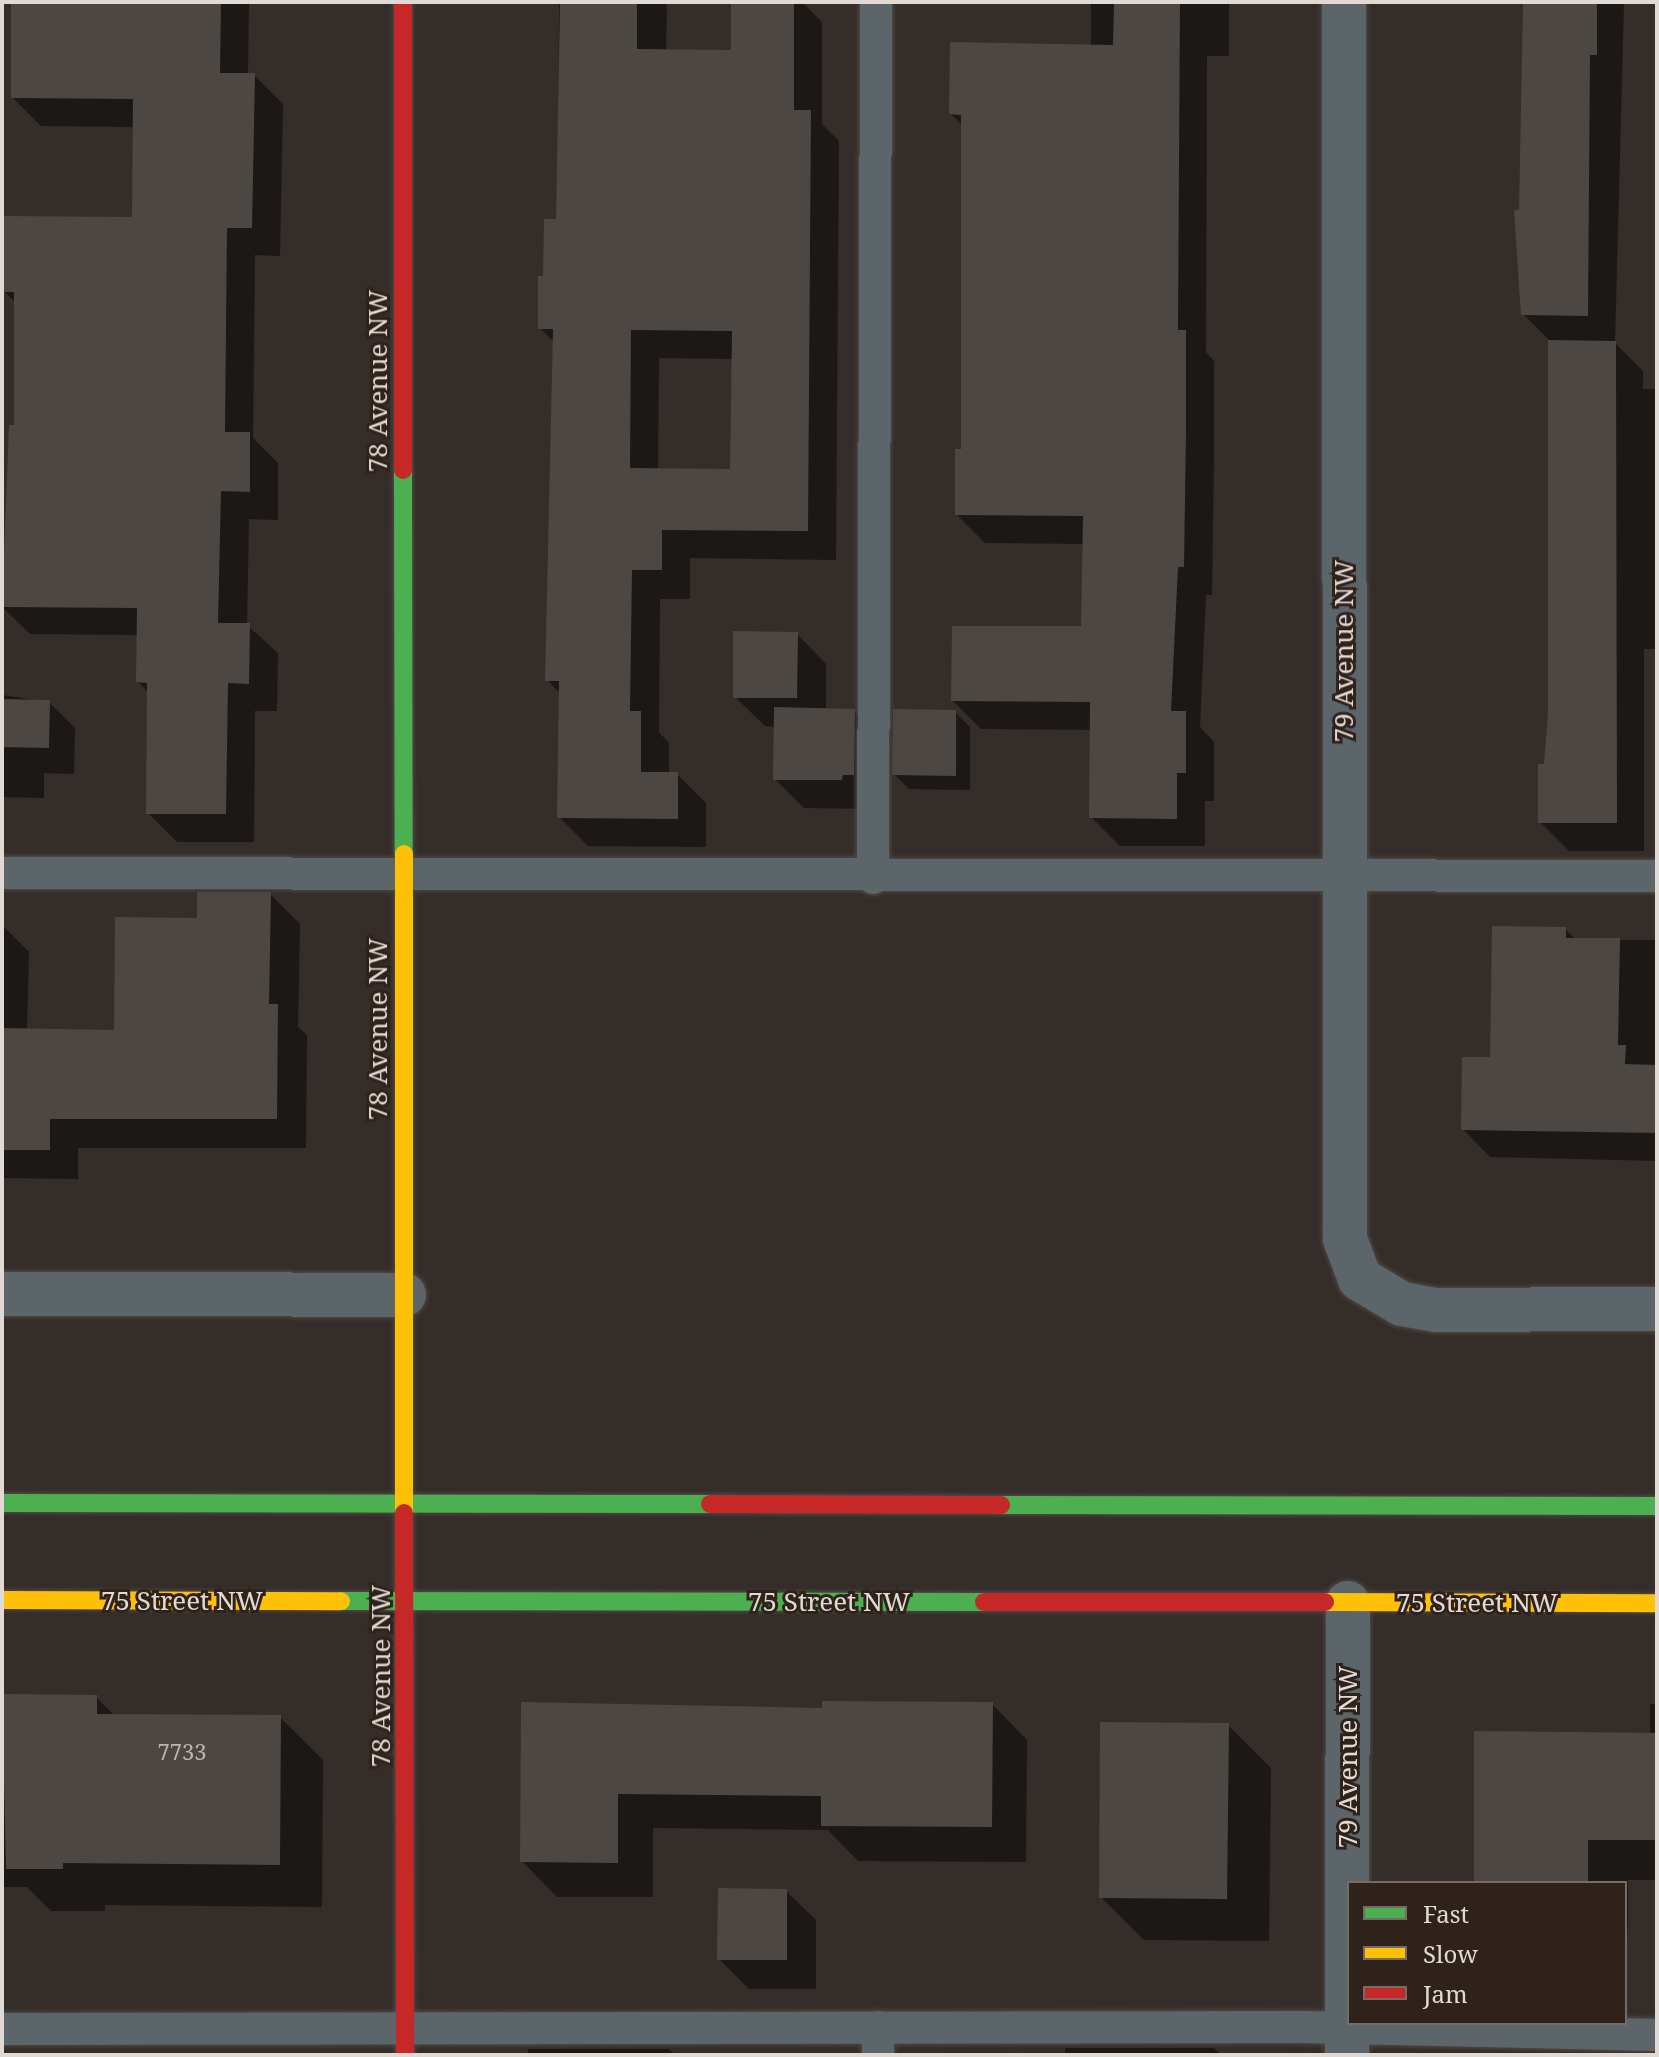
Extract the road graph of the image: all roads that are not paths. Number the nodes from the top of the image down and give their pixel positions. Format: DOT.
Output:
graph roads {
  1 [pos="403,2"];
  2 [pos="876,2"];
  3 [pos="1344,2"];
  4 [pos="2,873"];
  5 [pos="404,874"];
  6 [pos="1657,876"];
  7 [pos="1344,877"];
  8 [pos="873,878"];
  9 [pos="2,1294"];
  10 [pos="404,1295"];
  11 [pos="1657,1309"];
  12 [pos="2,1503"];
  13 [pos="406,1503"];
  14 [pos="1657,1506"];
  15 [pos="2,1600"];
  16 [pos="407,1602"];
  17 [pos="1348,1603"];
  18 [pos="1657,1603"];
  19 [pos="1347,1881"];
  20 [pos="2,2029"];
  21 [pos="1657,2035"];
  22 [pos="405,2040"];
  23 [pos="878,2041"];
  24 [pos="1347,2043"];
  1 -- 5 [label="main road, 78 Avenue NW"];
  2 -- 8 [label="lane"];
  3 -- 7 [label="street, 79 Avenue NW"];
  4 -- 5 [label="lane"];
  5 -- 8 [label="lane"];
  5 -- 10 [label="main road, 78 Avenue NW"];
  6 -- 7 [label="lane"];
  7 -- 8 [label="lane"];
  7 -- 11 [label="street, 79 Avenue NW"];
  9 -- 10 [label="street"];
  10 -- 13 [label="main road, 78 Avenue NW"];
  12 -- 13 [label="main road"];
  13 -- 14 [label="main road"];
  13 -- 16 [label="main road, 78 Avenue NW"];
  15 -- 16 [label="main road, 75 Street NW"];
  16 -- 17 [label="main road, 75 Street NW"];
  16 -- 22 [label="main road, 78 Avenue NW"];
  17 -- 18 [label="main road, 75 Street NW"];
  17 -- 19 [label="street, 79 Avenue NW"];
  20 -- 22 [label="lane"];
  21 -- 24 [label="lane"];
  22 -- 23 [label="lane"];
  23 -- 24 [label="lane"];
}
